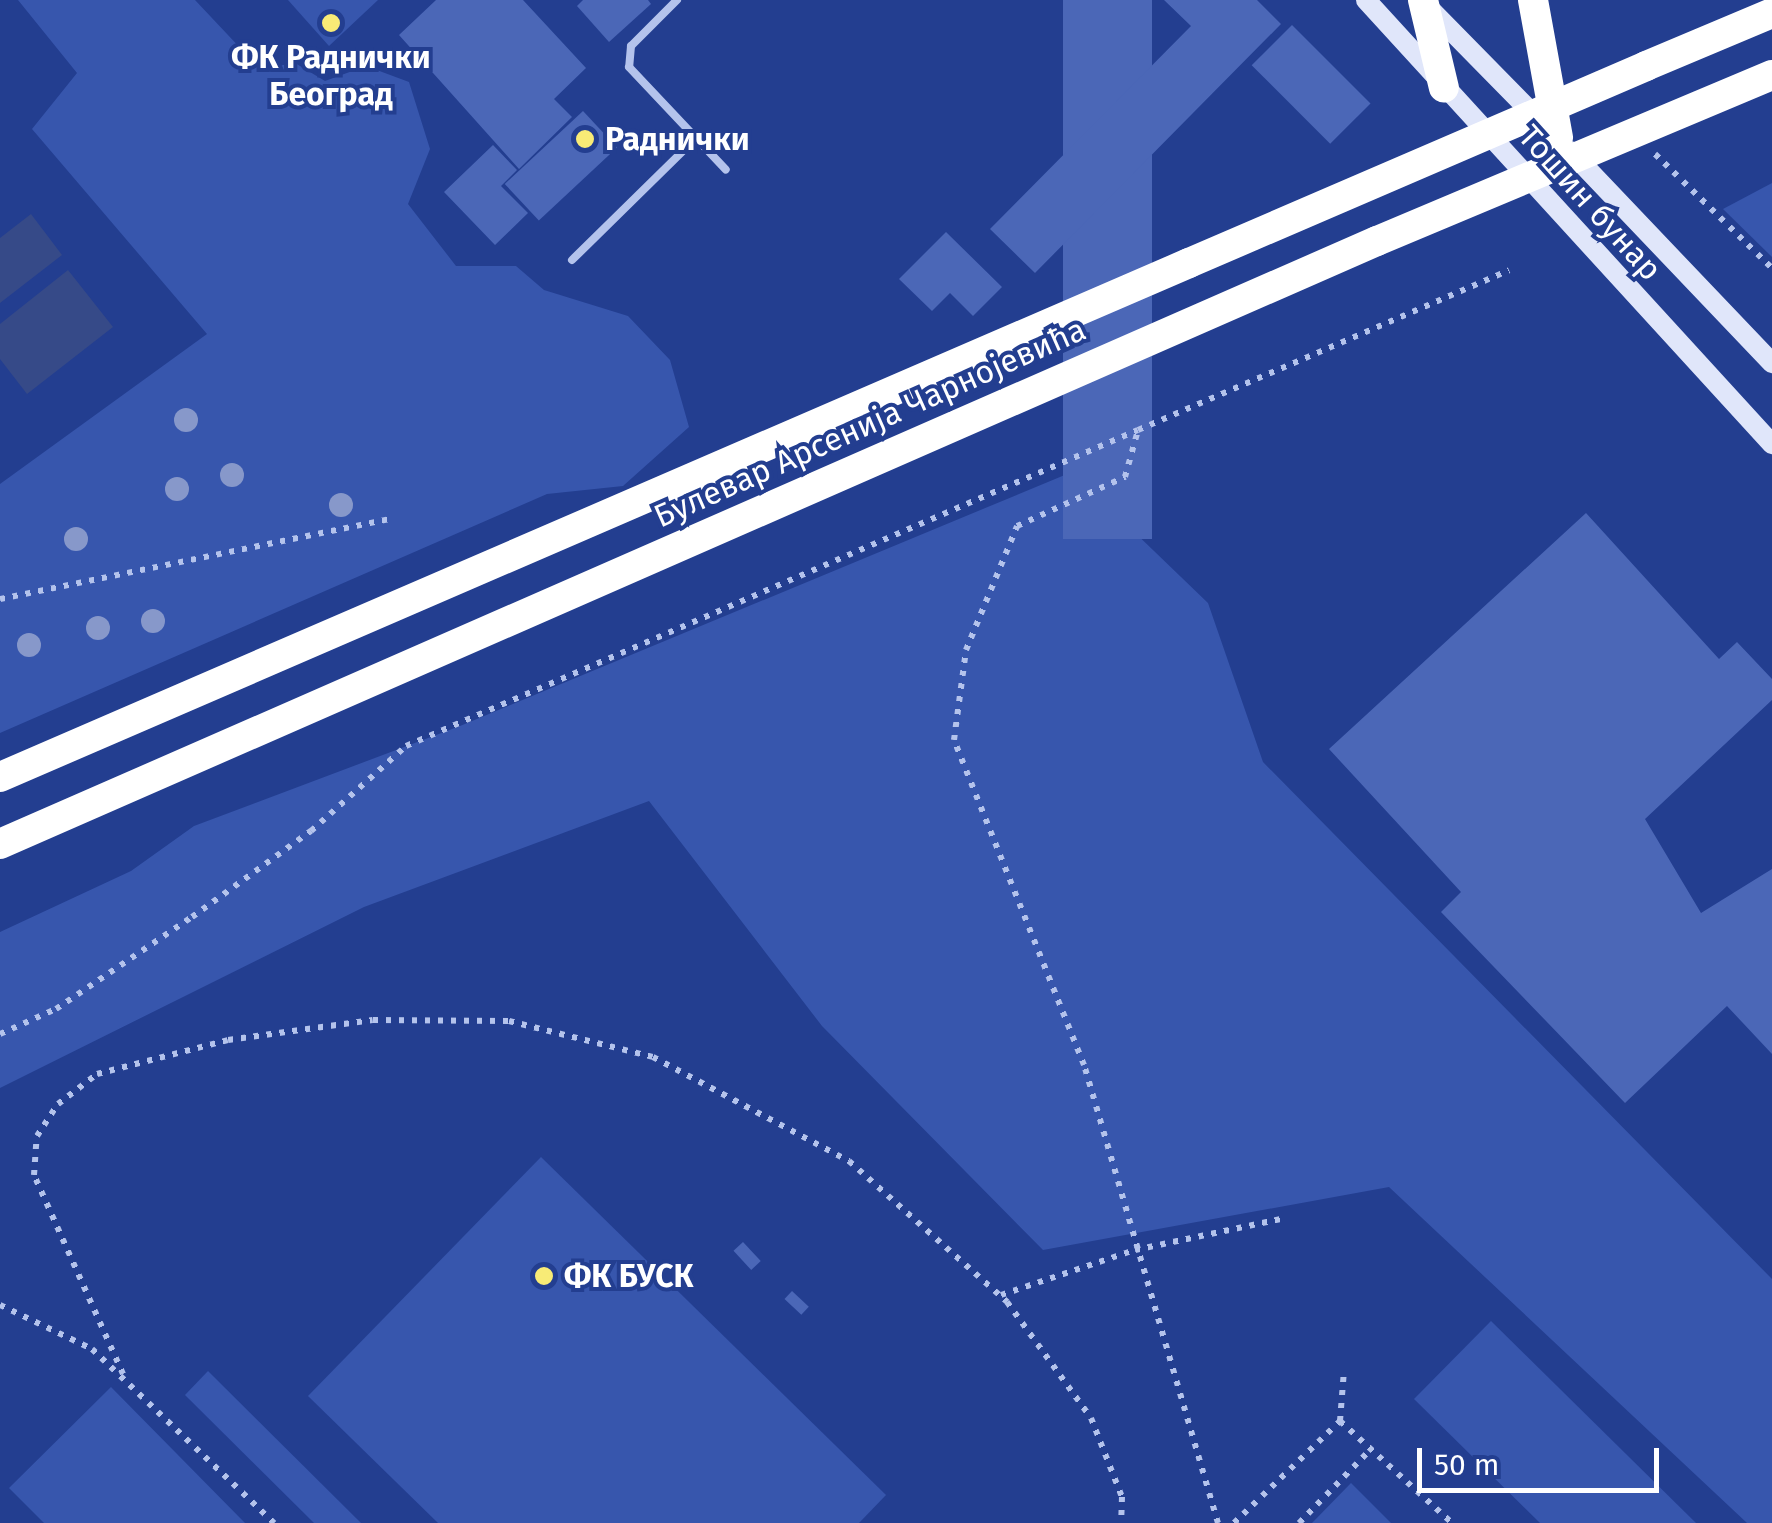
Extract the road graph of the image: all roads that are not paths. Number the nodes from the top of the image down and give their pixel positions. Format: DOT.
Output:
graph roads {
  1 [pos="677,0"];
  2 [pos="1366,0"];
  3 [pos="1422,0"];
  4 [pos="1532,0"];
  5 [pos="1772,13"];
  6 [pos="1772,75"];
  7 [pos="1444,88"];
  8 [pos="1558,138"];
  9 [pos="695,139"];
  10 [pos="726,170"];
  11 [pos="572,260"];
  12 [pos="1772,363"];
  13 [pos="1772,444"];
  14 [pos="0,777"];
  15 [pos="0,844"];
  1 -- 9 [label="lane"];
  2 -- 7 [label="main road, Тошин бунар"];
  3 -- 7 [label="highway"];
  3 -- 8 [label="main road, Тошин бунар"];
  4 -- 8 [label="highway"];
  5 -- 14 [label="highway, Булевар Арсенија Чарнојевића, bridge"];
  6 -- 15 [label="highway, Булевар Арсенија Чарнојевића, bridge"];
  7 -- 13 [label="main road, Тошин бунар"];
  8 -- 12 [label="main road, Тошин бунар"];
  9 -- 10 [label="lane"];
  9 -- 11 [label="lane"];
}
